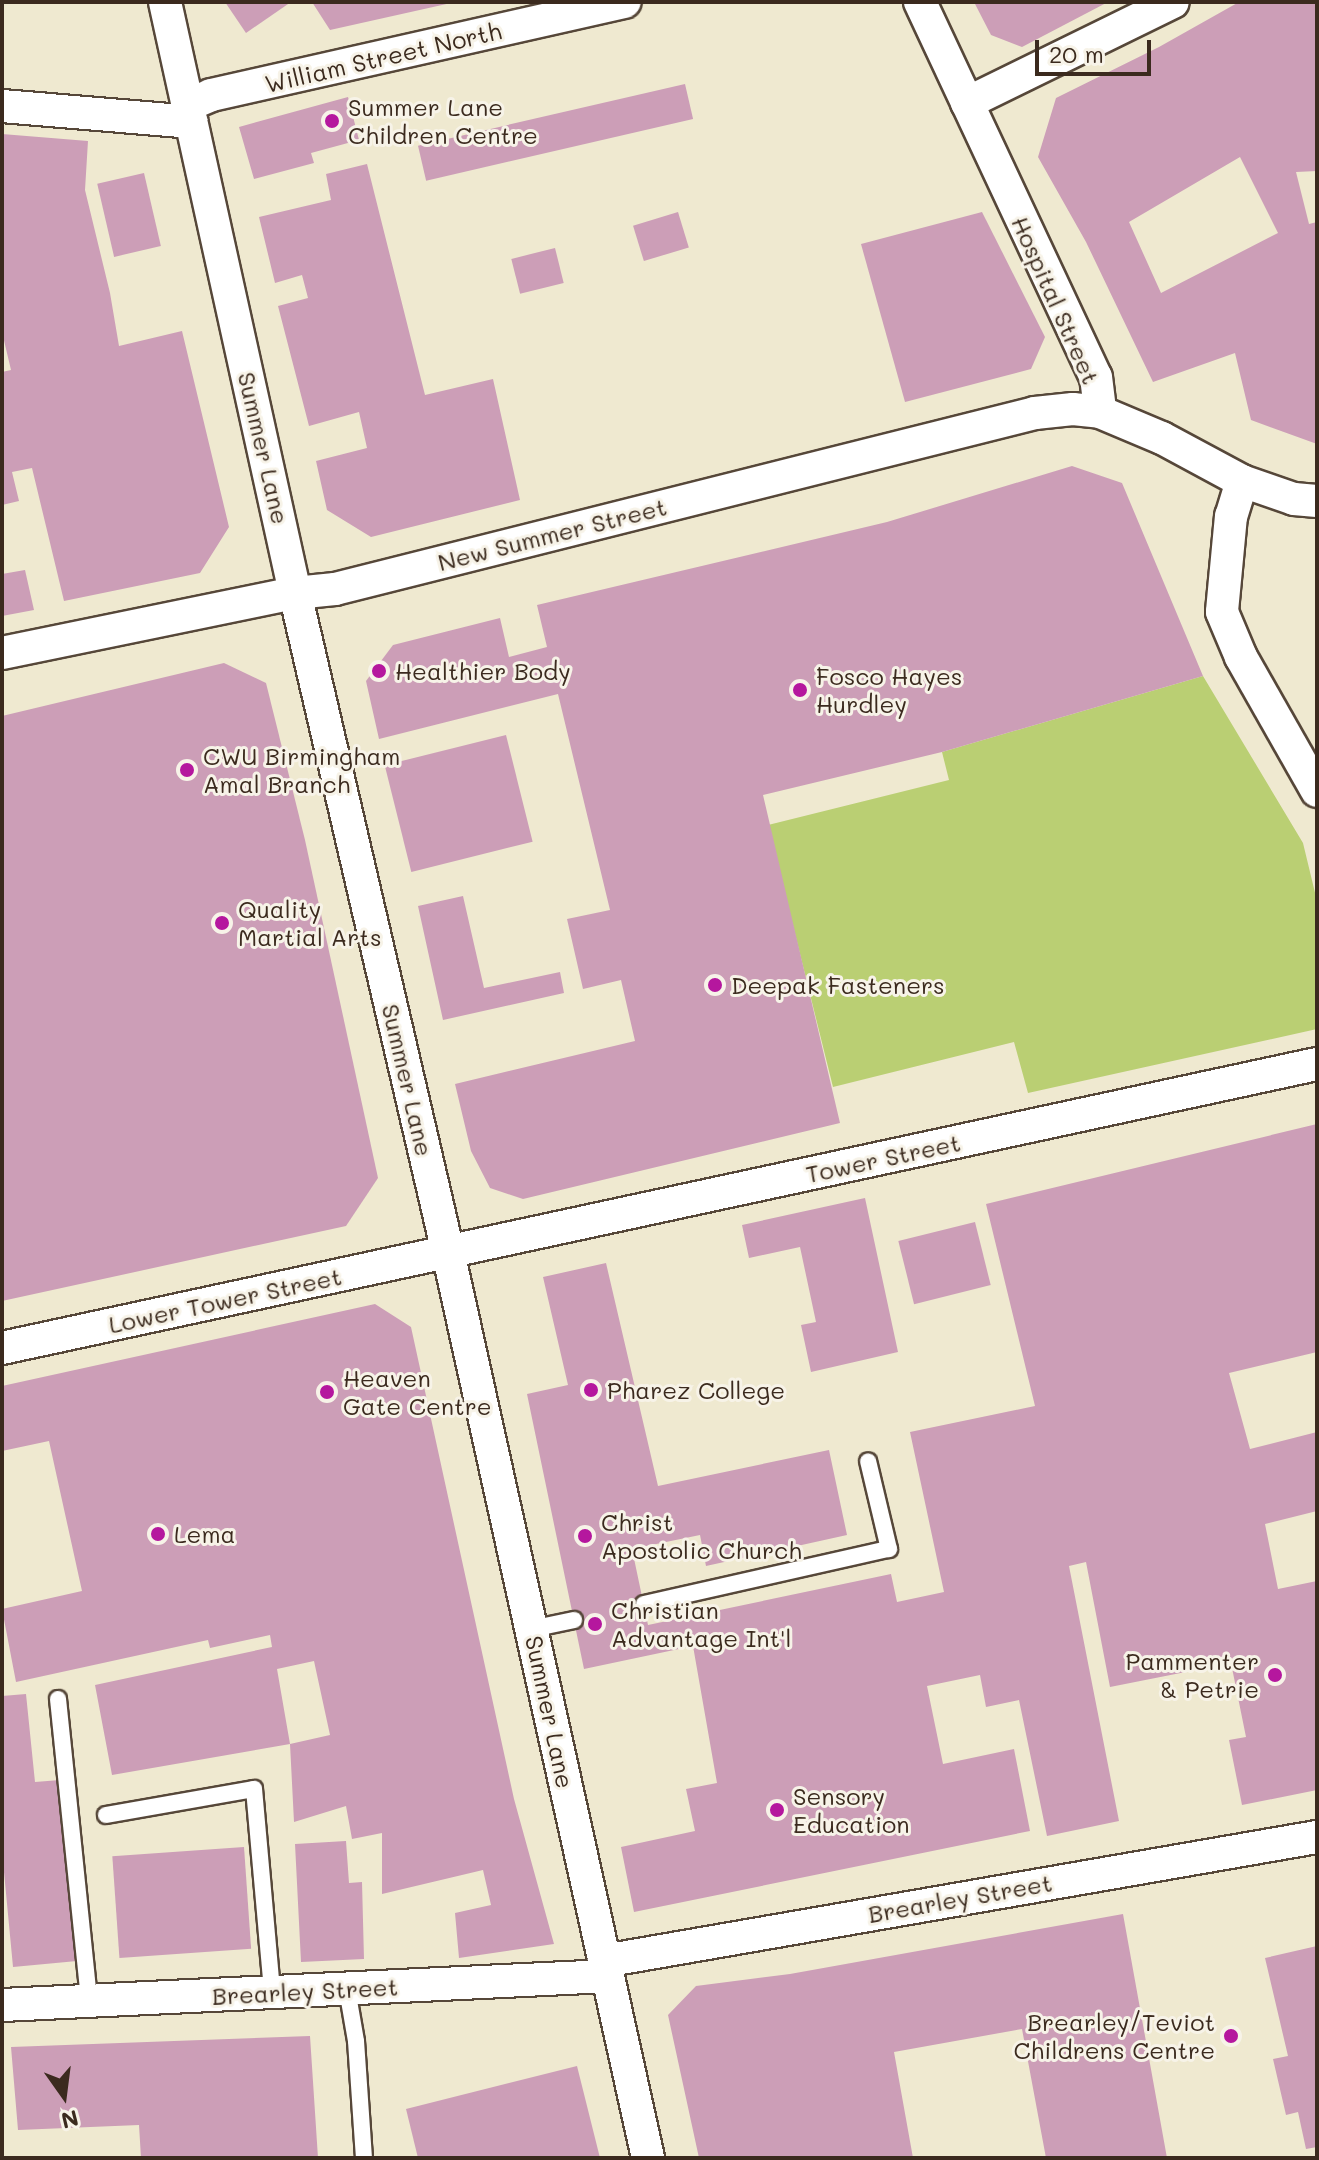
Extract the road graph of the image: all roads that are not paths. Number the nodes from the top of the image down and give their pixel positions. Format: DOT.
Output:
graph roads {
  1 [pos="165,2"];
  2 [pos="625,2"];
  3 [pos="920,2"];
  4 [pos="1173,2"];
  5 [pos="967,103"];
  6 [pos="2,106"];
  7 [pos="190,114"];
  8 [pos="1100,412"];
  9 [pos="1242,481"];
  10 [pos="1317,501"];
  11 [pos="295,593"];
  12 [pos="2,653"];
  13 [pos="1317,791"];
  14 [pos="1317,1064"];
  15 [pos="448,1252"];
  16 [pos="2,1348"];
  17 [pos="868,1461"];
  18 [pos="644,1604"];
  19 [pos="574,1620"];
  20 [pos="531,1629"];
  21 [pos="58,1699"];
  22 [pos="106,1815"];
  23 [pos="1317,1837"];
  24 [pos="606,1968"];
  25 [pos="347,1989"];
  26 [pos="272,1992"];
  27 [pos="89,2000"];
  28 [pos="2,2005"];
  29 [pos="364,2158"];
  30 [pos="648,2158"];
  1 -- 7 [label="street, Summer Lane"];
  2 -- 7 [label="street, William Street North"];
  3 -- 5 [label="street, Hospital Street"];
  4 -- 5 [label="street"];
  5 -- 8 [label="street, Hospital Street"];
  6 -- 7 [label="street"];
  7 -- 11 [label="street, Summer Lane"];
  8 -- 9 [label="street, Hospital Street"];
  8 -- 11 [label="street, New Summer Street"];
  9 -- 10 [label="street, Hospital Street"];
  9 -- 13 [label="street"];
  11 -- 12 [label="street, New Summer Street"];
  11 -- 15 [label="street, Summer Lane"];
  14 -- 15 [label="street, Tower Street"];
  15 -- 16 [label="street, Lower Tower Street"];
  15 -- 20 [label="street, Summer Lane"];
  17 -- 18 [label="lane"];
  19 -- 20 [label="lane"];
  20 -- 24 [label="street, Summer Lane"];
  21 -- 27 [label="lane"];
  22 -- 26 [label="lane"];
  23 -- 24 [label="street, Brearley Street"];
  24 -- 25 [label="street, Brearley Street"];
  24 -- 30 [label="street, Summer Lane"];
  25 -- 26 [label="street, Brearley Street"];
  25 -- 29 [label="lane"];
  26 -- 27 [label="street, Brearley Street"];
  27 -- 28 [label="street, Brearley Street"];
}
